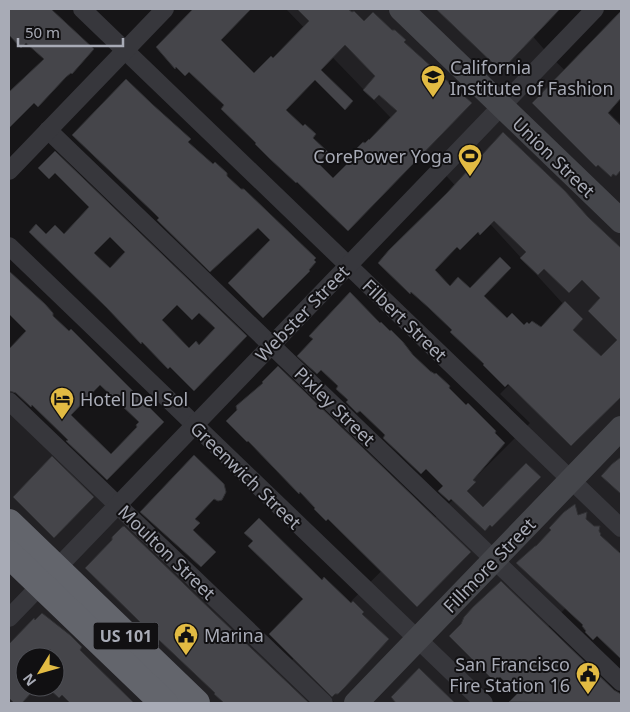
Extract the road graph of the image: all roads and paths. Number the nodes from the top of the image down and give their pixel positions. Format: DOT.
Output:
graph roads {
  1 [pos="82,9"];
  2 [pos="165,9"];
  3 [pos="401,9"];
  4 [pos="595,9"];
  5 [pos="125,50"];
  6 [pos="501,106"];
  7 [pos="48,130"];
  8 [pos="9,171"];
  9 [pos="621,221"];
  10 [pos="9,246"];
  11 [pos="348,265"];
  12 [pos="271,345"];
  13 [pos="9,401"];
  14 [pos="194,425"];
  15 [pos="621,428"];
  16 [pos="571,480"];
  17 [pos="117,505"];
  18 [pos="9,523"];
  19 [pos="621,528"];
  20 [pos="9,554"];
  21 [pos="494,560"];
  22 [pos="48,577"];
  23 [pos="9,618"];
  24 [pos="418,640"];
  25 [pos="621,682"];
  26 [pos="164,703"];
  27 [pos="196,703"];
  28 [pos="324,703"];
  29 [pos="356,703"];
  30 [pos="484,703"];
  1 -- 5 [label="street, Filbert Street"];
  2 -- 5 [label="street"];
  3 -- 6 [label="street, Union Street"];
  4 -- 6 [label="street, Webster Street"];
  5 -- 7 [label="street"];
  5 -- 11 [label="street, Filbert Street"];
  6 -- 9 [label="street, Union Street"];
  6 -- 11 [label="street, Webster Street"];
  7 -- 8 [label="street"];
  7 -- 12 [label="street, Pixley Street"];
  10 -- 14 [label="street, Greenwich Street"];
  11 -- 12 [label="street, Webster Street"];
  11 -- 16 [label="street, Filbert Street"];
  12 -- 14 [label="street, Webster Street"];
  12 -- 21 [label="street, Pixley Street"];
  13 -- 17 [label="street, Moulton Street"];
  14 -- 17 [label="street, Webster Street"];
  14 -- 24 [label="street, Greenwich Street"];
  15 -- 16 [label="street, Fillmore Street"];
  16 -- 19 [label="street, Filbert Street"];
  16 -- 21 [label="street, Fillmore Street"];
  17 -- 22 [label="street, Webster Street"];
  17 -- 28 [label="street, Moulton Street"];
  18 -- 22 [label="highway, US 101"];
  20 -- 22 [label="highway, US 101"];
  21 -- 24 [label="street, Fillmore Street"];
  21 -- 25 [label="street, Pixley Street"];
  22 -- 23 [label="street, Webster Street"];
  22 -- 26 [label="highway, US 101"];
  22 -- 27 [label="highway, US 101"];
  24 -- 29 [label="street, Fillmore Street"];
  24 -- 30 [label="street, Greenwich Street"];
}
